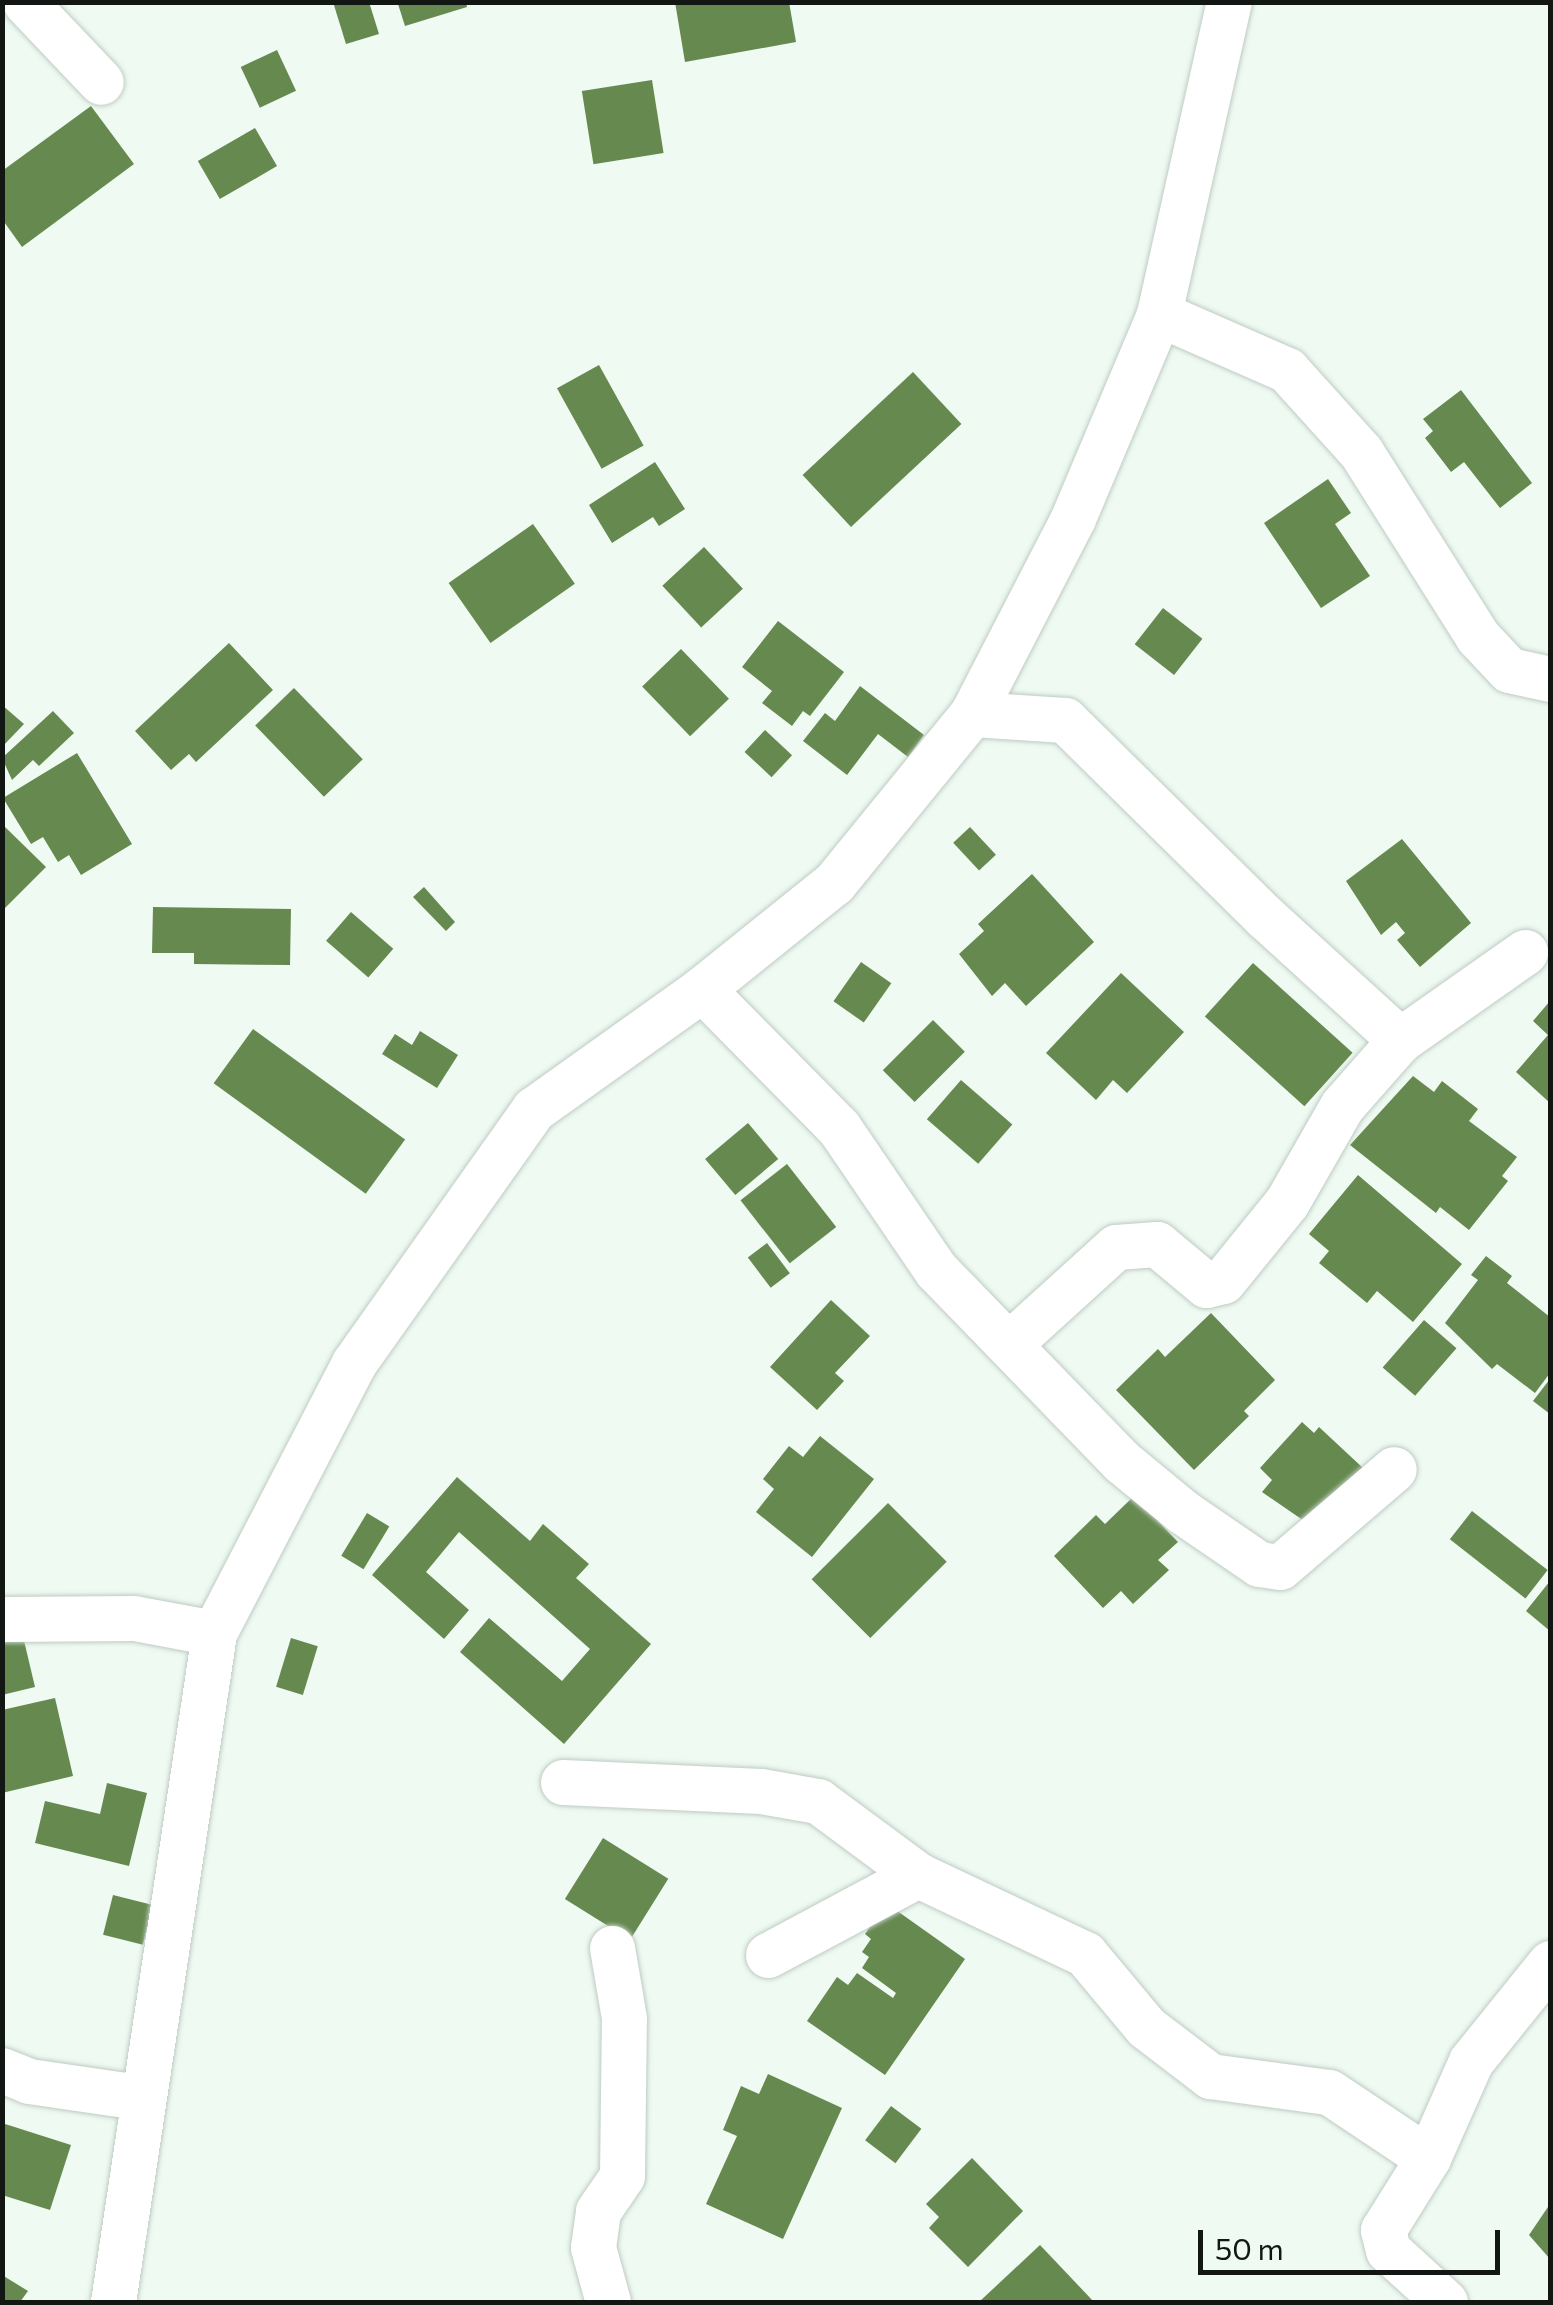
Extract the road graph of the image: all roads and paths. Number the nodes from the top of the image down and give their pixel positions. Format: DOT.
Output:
graph roads {
  1 [pos="25,2"];
  2 [pos="1230,2"];
  3 [pos="100,82"];
  4 [pos="1159,314"];
  5 [pos="1550,679"];
  6 [pos="972,714"];
  7 [pos="1525,952"];
  8 [pos="702,989"];
  9 [pos="1400,1040"];
  10 [pos="1010,1343"];
  11 [pos="1394,1469"];
  12 [pos="2,1619"];
  13 [pos="214,1633"];
  14 [pos="564,1782"];
  15 [pos="918,1875"];
  16 [pos="612,1948"];
  17 [pos="768,1955"];
  18 [pos="1550,1962"];
  19 [pos="2,2070"];
  20 [pos="139,2097"];
  21 [pos="1428,2158"];
  22 [pos="113,2302"];
  23 [pos="608,2302"];
  24 [pos="1445,2302"];
  1 -- 3 [label="street"];
  2 -- 4 [label="street"];
  4 -- 5 [label="street"];
  4 -- 6 [label="street"];
  6 -- 8 [label="street"];
  6 -- 9 [label="street"];
  7 -- 9 [label="street"];
  8 -- 10 [label="street"];
  8 -- 13 [label="street"];
  9 -- 10 [label="street"];
  10 -- 11 [label="street"];
  12 -- 13 [label="street"];
  13 -- 20 [label="street"];
  14 -- 15 [label="street"];
  15 -- 17 [label="street"];
  15 -- 21 [label="street"];
  16 -- 23 [label="street"];
  18 -- 21 [label="street"];
  19 -- 20 [label="street"];
  20 -- 22 [label="street"];
  21 -- 24 [label="street"];
}
